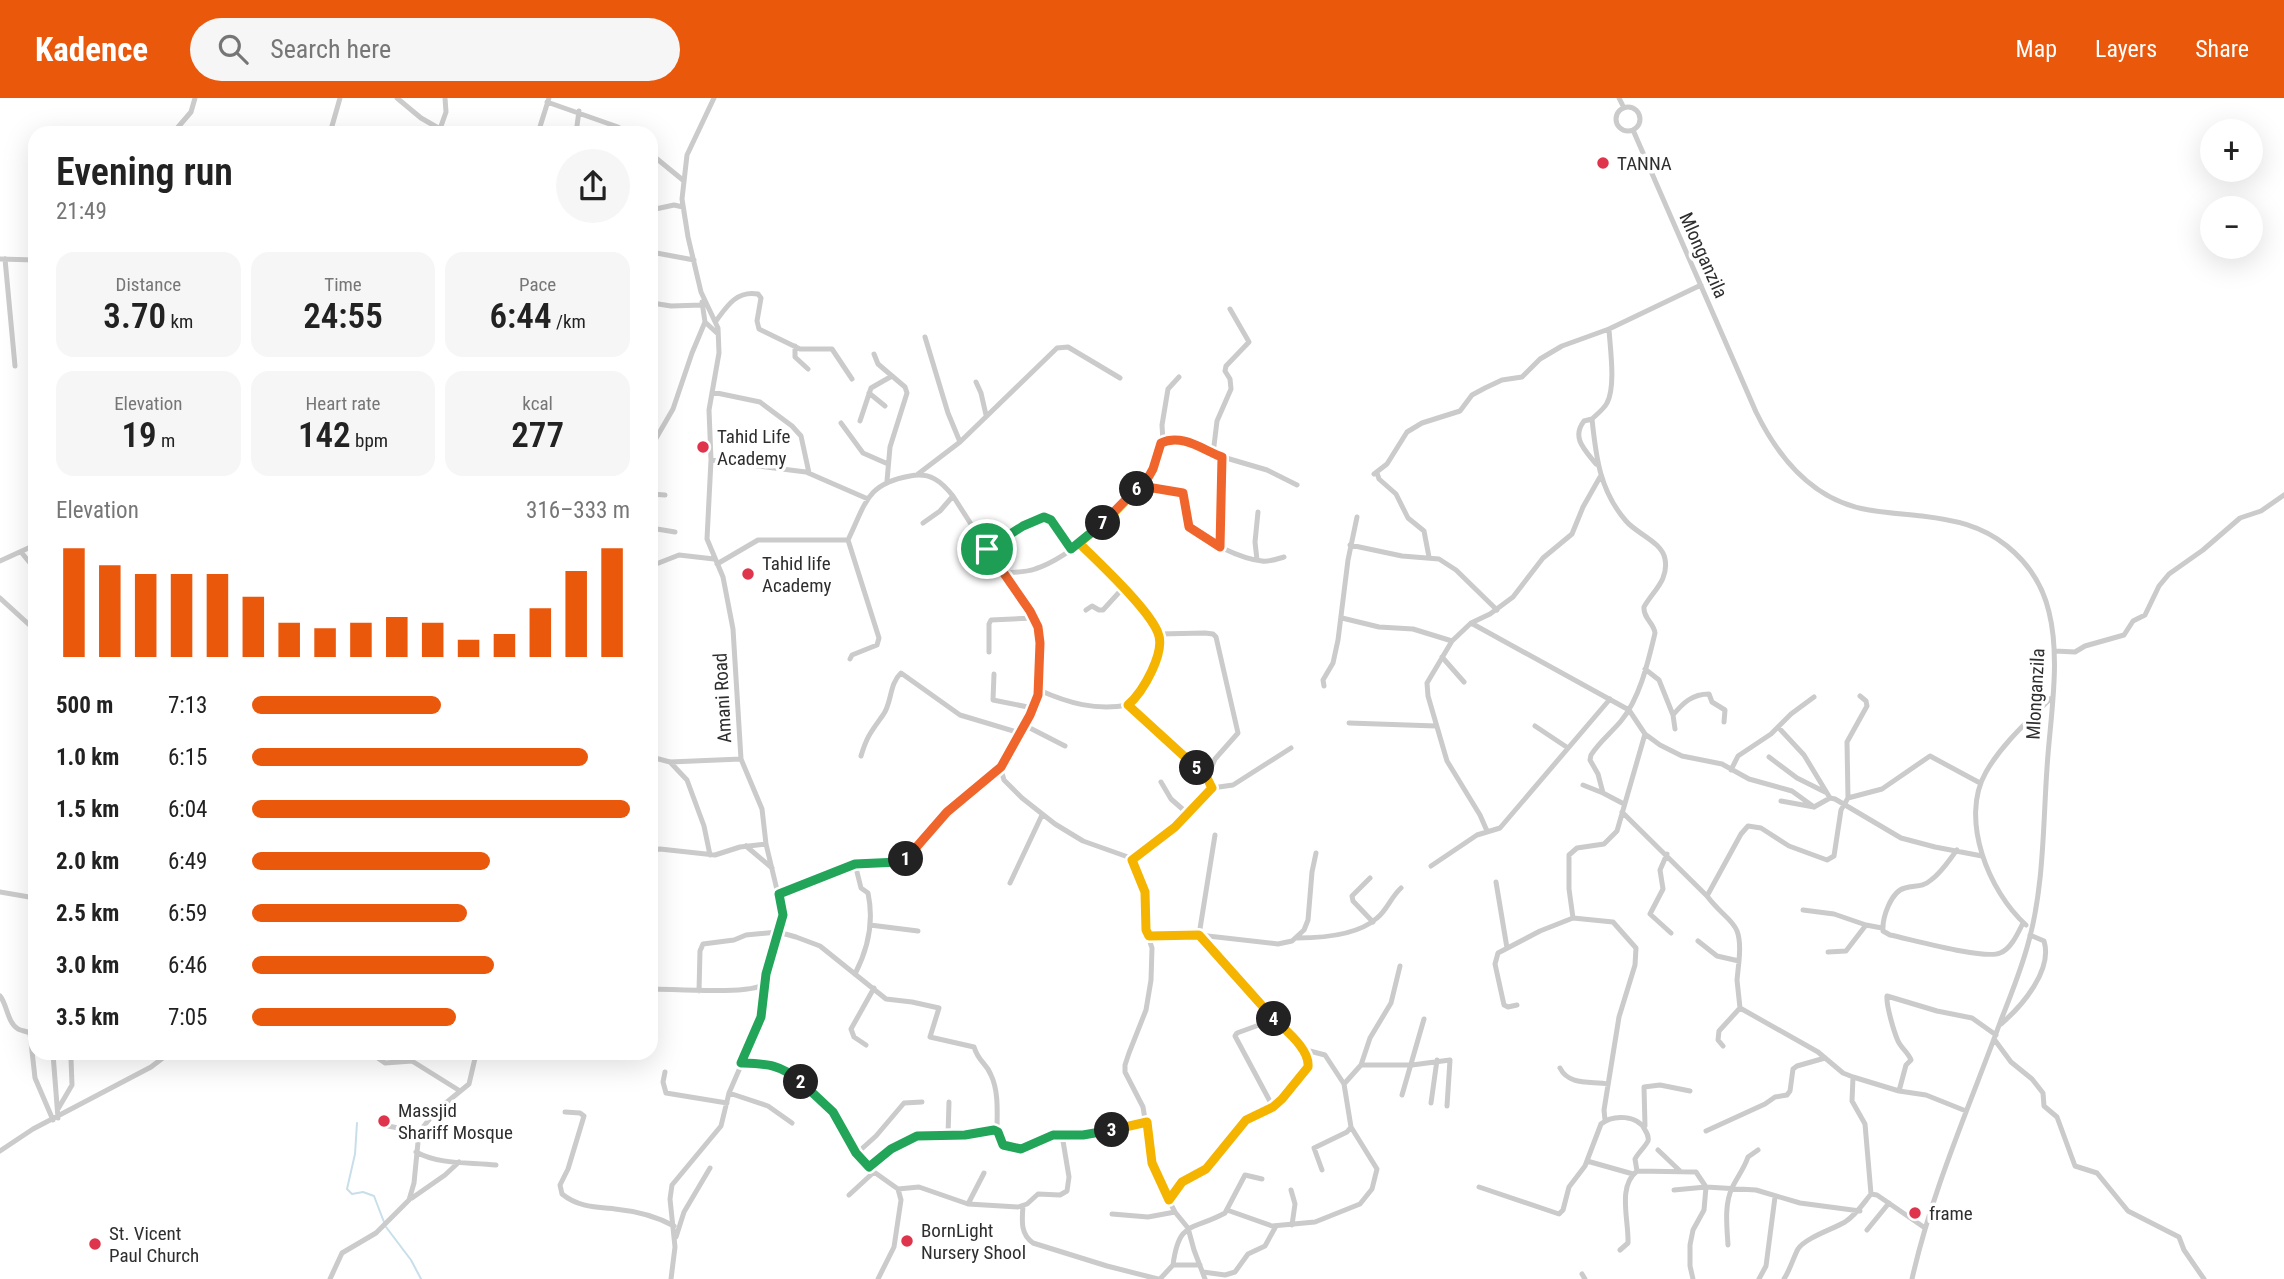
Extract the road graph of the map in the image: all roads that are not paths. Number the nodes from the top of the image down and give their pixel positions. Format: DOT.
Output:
graph roads {
  1 [pos="195,98"];
  2 [pos="341,98"];
  3 [pos="397,98"];
  4 [pos="445,98"];
  5 [pos="714,98"];
  6 [pos="1619,98"];
  7 [pos="548,100"];
  8 [pos="1624,108"];
  9 [pos="579,111"];
  10 [pos="179,126"];
  11 [pos="332,126"];
  12 [pos="435,126"];
  13 [pos="441,126"];
  14 [pos="540,126"];
  15 [pos="577,126"];
  16 [pos="616,126"];
  17 [pos="1633,130"];
  18 [pos="658,160"];
  19 [pos="684,181"];
  20 [pos="683,207"];
  21 [pos="658,208"];
  22 [pos="658,253"];
  23 [pos="3,259"];
  24 [pos="28,260"];
  25 [pos="694,260"];
  26 [pos="1701,285"];
  27 [pos="701,292"];
  28 [pos="658,304"];
  29 [pos="702,305"];
  30 [pos="1230,309"];
  31 [pos="716,321"];
  32 [pos="705,323"];
  33 [pos="1609,329"];
  34 [pos="718,334"];
  35 [pos="925,337"];
  36 [pos="795,346"];
  37 [pos="874,354"];
  38 [pos="15,366"];
  39 [pos="808,369"];
  40 [pos="892,376"];
  41 [pos="1179,377"];
  42 [pos="1120,378"];
  43 [pos="852,379"];
  44 [pos="976,382"];
  45 [pos="712,392"];
  46 [pos="869,393"];
  47 [pos="885,406"];
  48 [pos="986,415"];
  49 [pos="1592,419"];
  50 [pos="860,421"];
  51 [pos="841,423"];
  52 [pos="658,435"];
  53 [pos="960,442"];
  54 [pos="1163,442"];
  55 [pos="1213,454"];
  56 [pos="1222,457"];
  57 [pos="711,460"];
  58 [pos="888,464"];
  59 [pos="1598,465"];
  60 [pos="809,473"];
  61 [pos="917,475"];
  62 [pos="1600,477"];
  63 [pos="887,481"];
  64 [pos="1297,485"];
  65 [pos="1141,486"];
  66 [pos="658,494"];
  67 [pos="665,495"];
  68 [pos="2284,495"];
  69 [pos="953,496"];
  70 [pos="868,499"];
  71 [pos="1258,512"];
  72 [pos="1357,517"];
  73 [pos="923,523"];
  74 [pos="658,529"];
  75 [pos="675,532"];
  76 [pos="848,540"];
  77 [pos="1079,543"];
  78 [pos="1350,545"];
  79 [pos="1220,547"];
  80 [pos="28,548"];
  81 [pos="987,549"];
  82 [pos="1071,549"];
  83 [pos="20,552"];
  84 [pos="1284,557"];
  85 [pos="1429,557"];
  86 [pos="0,561"];
  87 [pos="28,561"];
  88 [pos="1257,561"];
  89 [pos="716,562"];
  90 [pos="658,563"];
  91 [pos="1002,573"];
  92 [pos="1123,588"];
  93 [pos="0,598"];
  94 [pos="1086,610"];
  95 [pos="1497,610"];
  96 [pos="1035,618"];
  97 [pos="1342,618"];
  98 [pos="1471,623"];
  99 [pos="28,624"];
  100 [pos="1159,634"];
  101 [pos="1452,641"];
  102 [pos="2054,651"];
  103 [pos="989,652"];
  104 [pos="1442,657"];
  105 [pos="850,659"];
  106 [pos="1645,669"];
  107 [pos="994,674"];
  108 [pos="1464,682"];
  109 [pos="1324,685"];
  110 [pos="1039,690"];
  111 [pos="1860,695"];
  112 [pos="1814,697"];
  113 [pos="2052,698"];
  114 [pos="1610,699"];
  115 [pos="1128,705"];
  116 [pos="1033,708"];
  117 [pos="1629,710"];
  118 [pos="1673,715"];
  119 [pos="1724,722"];
  120 [pos="1349,723"];
  121 [pos="1024,725"];
  122 [pos="1436,726"];
  123 [pos="1535,726"];
  124 [pos="1778,727"];
  125 [pos="1675,729"];
  126 [pos="1020,733"];
  127 [pos="1645,734"];
  128 [pos="1065,746"];
  129 [pos="1291,748"];
  130 [pos="1568,748"];
  131 [pos="861,756"];
  132 [pos="1769,757"];
  133 [pos="658,759"];
  134 [pos="741,759"];
  135 [pos="670,762"];
  136 [pos="1001,767"];
  137 [pos="1731,770"];
  138 [pos="1207,778"];
  139 [pos="1160,782"];
  140 [pos="1980,783"];
  141 [pos="1583,785"];
  142 [pos="1212,788"];
  143 [pos="1825,792"];
  144 [pos="1603,793"];
  145 [pos="1830,798"];
  146 [pos="1847,798"];
  147 [pos="1781,801"];
  148 [pos="1624,804"];
  149 [pos="1844,805"];
  150 [pos="1814,807"];
  151 [pos="1622,812"];
  152 [pos="1187,813"];
  153 [pos="1042,815"];
  154 [pos="1486,831"];
  155 [pos="1215,835"];
  156 [pos="766,844"];
  157 [pos="746,846"];
  158 [pos="1957,850"];
  159 [pos="658,852"];
  160 [pos="1317,853"];
  161 [pos="1667,853"];
  162 [pos="710,855"];
  163 [pos="1982,856"];
  164 [pos="1132,860"];
  165 [pos="855,864"];
  166 [pos="1431,866"];
  167 [pos="772,867"];
  168 [pos="1370,878"];
  169 [pos="1496,882"];
  170 [pos="1010,883"];
  171 [pos="1401,888"];
  172 [pos="0,892"];
  173 [pos="779,894"];
  174 [pos="1707,896"];
  175 [pos="28,897"];
  176 [pos="1802,911"];
  177 [pos="1573,918"];
  178 [pos="1373,922"];
  179 [pos="2023,923"];
  180 [pos="870,925"];
  181 [pos="1866,925"];
  182 [pos="1882,928"];
  183 [pos="918,931"];
  184 [pos="778,932"];
  185 [pos="2031,932"];
  186 [pos="1671,933"];
  187 [pos="1199,935"];
  188 [pos="1149,936"];
  189 [pos="1297,938"];
  190 [pos="1698,941"];
  191 [pos="1507,948"];
  192 [pos="1828,951"];
  193 [pos="1739,961"];
  194 [pos="1400,967"];
  195 [pos="855,974"];
  196 [pos="765,984"];
  197 [pos="874,988"];
  198 [pos="658,989"];
  199 [pos="699,991"];
  200 [pos="0,996"];
  201 [pos="1517,1006"];
  202 [pos="1740,1008"];
  203 [pos="1272,1017"];
  204 [pos="1424,1019"];
  205 [pos="1999,1026"];
  206 [pos="28,1032"];
  207 [pos="1995,1037"];
  208 [pos="866,1045"];
  209 [pos="1723,1046"];
  210 [pos="1305,1051"];
  211 [pos="1825,1058"];
  212 [pos="33,1060"];
  213 [pos="54,1060"];
  214 [pos="71,1060"];
  215 [pos="160,1060"];
  216 [pos="381,1060"];
  217 [pos="412,1060"];
  218 [pos="412,1060"];
  219 [pos="475,1060"];
  220 [pos="1437,1060"];
  221 [pos="741,1063"];
  222 [pos="1362,1065"];
  223 [pos="1412,1065"];
  224 [pos="1560,1068"];
  225 [pos="664,1072"];
  226 [pos="1853,1077"];
  227 [pos="1344,1084"];
  228 [pos="1608,1084"];
  229 [pos="460,1091"];
  230 [pos="1690,1091"];
  231 [pos="1899,1091"];
  232 [pos="729,1093"];
  233 [pos="1402,1095"];
  234 [pos="922,1102"];
  235 [pos="949,1102"];
  236 [pos="727,1103"];
  237 [pos="1431,1103"];
  238 [pos="1447,1105"];
  239 [pos="1273,1107"];
  240 [pos="58,1109"];
  241 [pos="1966,1111"];
  242 [pos="565,1112"];
  243 [pos="56,1119"];
  244 [pos="1605,1120"];
  245 [pos="1147,1122"];
  246 [pos="792,1123"];
  247 [pos="388,1126"];
  248 [pos="1351,1127"];
  249 [pos="1645,1129"];
  250 [pos="1706,1131"];
  251 [pos="419,1132"];
  252 [pos="997,1132"];
  253 [pos="948,1135"];
  254 [pos="1062,1135"];
  255 [pos="1658,1150"];
  256 [pos="1758,1150"];
  257 [pos="0,1151"];
  258 [pos="416,1152"];
  259 [pos="856,1153"];
  260 [pos="1587,1161"];
  261 [pos="459,1162"];
  262 [pos="496,1165"];
  263 [pos="869,1167"];
  264 [pos="710,1168"];
  265 [pos="1322,1170"];
  266 [pos="1680,1171"];
  267 [pos="874,1172"];
  268 [pos="1635,1172"];
  269 [pos="984,1173"];
  270 [pos="1262,1179"];
  271 [pos="1479,1187"];
  272 [pos="1706,1187"];
  273 [pos="1732,1188"];
  274 [pos="898,1189"];
  275 [pos="1291,1190"];
  276 [pos="1674,1190"];
  277 [pos="1871,1194"];
  278 [pos="849,1195"];
  279 [pos="1775,1197"];
  280 [pos="410,1199"];
  281 [pos="1169,1200"];
  282 [pos="1889,1203"];
  283 [pos="968,1204"];
  284 [pos="1023,1206"];
  285 [pos="1227,1210"];
  286 [pos="1860,1211"];
  287 [pos="1175,1212"];
  288 [pos="1112,1214"];
  289 [pos="1292,1225"];
  290 [pos="674,1226"];
  291 [pos="1276,1226"];
  292 [pos="1188,1228"];
  293 [pos="1926,1228"];
  294 [pos="1867,1230"];
  295 [pos="675,1243"];
  296 [pos="1728,1245"];
  297 [pos="1620,1251"];
  298 [pos="1173,1265"];
  299 [pos="1200,1265"];
  300 [pos="1204,1276"];
  301 [pos="1163,1278"];
  302 [pos="330,1279"];
  303 [pos="671,1279"];
  304 [pos="878,1279"];
  305 [pos="1693,1279"];
  306 [pos="1759,1279"];
  307 [pos="1784,1279"];
  308 [pos="1913,1279"];
  309 [pos="2204,1279"];
  1 -- 10 [label="street"];
  2 -- 11 [label="street"];
  3 -- 12 [label="street"];
  4 -- 13 [label="street"];
  5 -- 19 [label="street, Amani Road"];
  6 -- 8 [label="street"];
  7 -- 9 [label="street"];
  7 -- 14 [label="street"];
  8 -- 17 [label="street"];
  8 -- 17 [label="street"];
  9 -- 15 [label="street"];
  9 -- 16 [label="street"];
  17 -- 26 [label="street, Mlonganzila"];
  18 -- 19 [label="street"];
  19 -- 20 [label="street, Amani Road"];
  20 -- 21 [label="street"];
  20 -- 25 [label="street, Amani Road"];
  22 -- 25 [label="street"];
  23 -- 24 [label="street"];
  23 -- 38 [label="street"];
  25 -- 27 [label="street, Amani Road"];
  26 -- 33 [label="street"];
  26 -- 102 [label="street, Mlonganzila"];
  27 -- 29 [label="street"];
  27 -- 31 [label="street, Amani Road"];
  28 -- 29 [label="street"];
  29 -- 32 [label="street"];
  30 -- 55 [label="street"];
  31 -- 34 [label="street, Amani Road"];
  31 -- 36 [label="street"];
  32 -- 34 [label="street"];
  32 -- 52 [label="street"];
  33 -- 49 [label="street"];
  33 -- 85 [label="street"];
  34 -- 45 [label="street, Amani Road"];
  35 -- 53 [label="street"];
  36 -- 39 [label="street"];
  36 -- 43 [label="street"];
  37 -- 40 [label="street"];
  40 -- 46 [label="street"];
  40 -- 58 [label="street"];
  41 -- 54 [label="street"];
  42 -- 48 [label="street"];
  44 -- 48 [label="street"];
  45 -- 57 [label="street, Amani Road"];
  45 -- 60 [label="street"];
  46 -- 47 [label="street"];
  46 -- 50 [label="street"];
  48 -- 53 [label="street"];
  49 -- 59 [label="street"];
  49 -- 59 [label="street"];
  51 -- 58 [label="street"];
  53 -- 61 [label="street"];
  54 -- 55 [label="street"];
  54 -- 65 [label="street"];
  55 -- 56 [label="street"];
  56 -- 64 [label="street"];
  56 -- 79 [label="street"];
  57 -- 60 [label="street"];
  57 -- 89 [label="street, Amani Road"];
  58 -- 63 [label="street"];
  59 -- 62 [label="street"];
  60 -- 70 [label="street"];
  61 -- 63 [label="street"];
  61 -- 69 [label="street"];
  62 -- 95 [label="street"];
  62 -- 106 [label="street"];
  63 -- 70 [label="street"];
  65 -- 77 [label="street"];
  65 -- 79 [label="street"];
  66 -- 67 [label="street"];
  68 -- 102 [label="street"];
  69 -- 73 [label="street"];
  69 -- 81 [label="street"];
  70 -- 76 [label="street"];
  71 -- 88 [label="street"];
  72 -- 78 [label="street"];
  74 -- 75 [label="street"];
  76 -- 89 [label="street"];
  76 -- 105 [label="street"];
  77 -- 82 [label="street"];
  77 -- 92 [label="street"];
  78 -- 85 [label="street"];
  78 -- 97 [label="street"];
  79 -- 88 [label="street"];
  80 -- 83 [label="street"];
  81 -- 82 [label="street"];
  81 -- 91 [label="street"];
  82 -- 91 [label="street"];
  83 -- 86 [label="street"];
  83 -- 87 [label="street"];
  84 -- 88 [label="street"];
  85 -- 95 [label="street"];
  89 -- 90 [label="street"];
  89 -- 134 [label="street, Amani Road"];
  91 -- 96 [label="street"];
  92 -- 94 [label="street"];
  92 -- 100 [label="street"];
  93 -- 99 [label="street"];
  95 -- 98 [label="street"];
  96 -- 103 [label="street"];
  96 -- 110 [label="street"];
  97 -- 101 [label="street"];
  97 -- 109 [label="street"];
  98 -- 101 [label="street"];
  98 -- 114 [label="street"];
  100 -- 115 [label="street"];
  100 -- 138 [label="street"];
  101 -- 104 [label="street"];
  102 -- 113 [label="street, Mlonganzila"];
  104 -- 108 [label="street"];
  104 -- 122 [label="street"];
  106 -- 117 [label="street"];
  106 -- 118 [label="street"];
  107 -- 116 [label="street"];
  110 -- 115 [label="street"];
  110 -- 116 [label="street"];
  111 -- 146 [label="street"];
  112 -- 124 [label="street"];
  113 -- 140 [label="street"];
  113 -- 185 [label="street, Mlonganzila"];
  114 -- 117 [label="street"];
  114 -- 130 [label="street"];
  115 -- 138 [label="street"];
  116 -- 121 [label="street"];
  117 -- 127 [label="street"];
  117 -- 144 [label="street"];
  118 -- 119 [label="street"];
  118 -- 125 [label="street"];
  120 -- 122 [label="street"];
  121 -- 126 [label="street"];
  121 -- 128 [label="street"];
  122 -- 154 [label="street"];
  123 -- 130 [label="street"];
  124 -- 137 [label="street"];
  124 -- 143 [label="street"];
  126 -- 131 [label="street"];
  126 -- 136 [label="street"];
  127 -- 137 [label="street"];
  127 -- 148 [label="street"];
  129 -- 142 [label="street"];
  130 -- 154 [label="street"];
  132 -- 143 [label="street"];
  133 -- 135 [label="street"];
  134 -- 135 [label="street"];
  134 -- 156 [label="street, Amani Road"];
  135 -- 162 [label="street"];
  136 -- 153 [label="street"];
  136 -- 165 [label="street"];
  137 -- 150 [label="street"];
  138 -- 142 [label="street"];
  139 -- 152 [label="street"];
  140 -- 146 [label="street"];
  140 -- 163 [label="street"];
  141 -- 144 [label="street"];
  142 -- 152 [label="street"];
  143 -- 145 [label="street"];
  144 -- 148 [label="street"];
  145 -- 149 [label="street"];
  145 -- 150 [label="street"];
  146 -- 149 [label="street"];
  147 -- 150 [label="street"];
  148 -- 151 [label="street"];
  149 -- 158 [label="street"];
  149 -- 174 [label="street"];
  151 -- 161 [label="street"];
  151 -- 177 [label="street"];
  152 -- 164 [label="street"];
  153 -- 164 [label="street"];
  153 -- 170 [label="street"];
  154 -- 166 [label="street"];
  155 -- 187 [label="street"];
  156 -- 157 [label="street"];
  156 -- 167 [label="street, Amani Road"];
  157 -- 162 [label="street"];
  157 -- 167 [label="street"];
  158 -- 163 [label="street"];
  158 -- 182 [label="street"];
  159 -- 162 [label="street"];
  160 -- 189 [label="street"];
  161 -- 174 [label="street"];
  161 -- 186 [label="street"];
  163 -- 179 [label="street"];
  164 -- 188 [label="street"];
  165 -- 173 [label="street"];
  165 -- 180 [label="street"];
  167 -- 173 [label="street, Amani Road"];
  168 -- 178 [label="street"];
  169 -- 191 [label="street"];
  171 -- 178 [label="street"];
  172 -- 175 [label="street"];
  173 -- 184 [label="street, Amani Road"];
  174 -- 193 [label="street"];
  176 -- 181 [label="street"];
  177 -- 191 [label="street"];
  177 -- 228 [label="street"];
  178 -- 189 [label="street"];
  179 -- 182 [label="street"];
  179 -- 185 [label="street"];
  180 -- 183 [label="street"];
  180 -- 195 [label="street"];
  181 -- 182 [label="street"];
  181 -- 192 [label="street"];
  184 -- 195 [label="street"];
  184 -- 196 [label="street, Amani Road"];
  184 -- 199 [label="street"];
  185 -- 205 [label="street, Mlonganzila"];
  185 -- 205 [label="street"];
  187 -- 188 [label="street"];
  187 -- 189 [label="street"];
  187 -- 203 [label="street"];
  188 -- 245 [label="street"];
  190 -- 193 [label="street"];
  191 -- 201 [label="street"];
  193 -- 202 [label="street"];
  194 -- 222 [label="street"];
  195 -- 197 [label="street"];
  196 -- 199 [label="street"];
  196 -- 221 [label="street, Amani Road"];
  197 -- 208 [label="street"];
  197 -- 252 [label="street"];
  198 -- 199 [label="street"];
  200 -- 206 [label="street"];
  202 -- 209 [label="street"];
  202 -- 211 [label="street"];
  203 -- 210 [label="street"];
  203 -- 239 [label="street"];
  204 -- 223 [label="street"];
  205 -- 207 [label="street, Mlonganzila"];
  207 -- 231 [label="street"];
  207 -- 241 [label="street, Mlonganzila"];
  207 -- 309 [label="street"];
  210 -- 227 [label="street"];
  210 -- 239 [label="street"];
  211 -- 226 [label="street"];
  211 -- 250 [label="street"];
  212 -- 243 [label="street"];
  213 -- 240 [label="street"];
  214 -- 240 [label="street"];
  215 -- 243 [label="street"];
  216 -- 218 [label="street"];
  217 -- 229 [label="street"];
  219 -- 229 [label="street"];
  220 -- 223 [label="street"];
  220 -- 237 [label="street"];
  220 -- 238 [label="street"];
  221 -- 232 [label="street, Amani Road"];
  221 -- 259 [label="street"];
  222 -- 223 [label="street"];
  222 -- 227 [label="street"];
  223 -- 233 [label="street"];
  224 -- 228 [label="street"];
  225 -- 236 [label="street"];
  226 -- 231 [label="street"];
  226 -- 277 [label="street"];
  227 -- 248 [label="street"];
  228 -- 244 [label="street"];
  229 -- 251 [label="street"];
  230 -- 249 [label="street"];
  231 -- 241 [label="street"];
  232 -- 236 [label="street, Amani Road"];
  232 -- 246 [label="street"];
  234 -- 259 [label="street"];
  235 -- 253 [label="street"];
  236 -- 290 [label="street, Amani Road"];
  239 -- 281 [label="street"];
  240 -- 243 [label="street"];
  241 -- 293 [label="street, Mlonganzila"];
  242 -- 290 [label="street"];
  243 -- 257 [label="street"];
  244 -- 249 [label="street"];
  244 -- 260 [label="street"];
  245 -- 254 [label="street"];
  245 -- 281 [label="street"];
  247 -- 251 [label="street"];
  248 -- 265 [label="street"];
  248 -- 289 [label="street"];
  249 -- 268 [label="street"];
  251 -- 258 [label="street"];
  252 -- 253 [label="street"];
  252 -- 254 [label="street"];
  253 -- 263 [label="street"];
  254 -- 284 [label="street"];
  255 -- 266 [label="street"];
  256 -- 273 [label="street"];
  258 -- 261 [label="street"];
  258 -- 280 [label="street"];
  259 -- 263 [label="street"];
  260 -- 268 [label="street"];
  260 -- 271 [label="street"];
  261 -- 262 [label="street"];
  261 -- 280 [label="street"];
  263 -- 267 [label="street"];
  264 -- 295 [label="street"];
  266 -- 268 [label="street"];
  266 -- 272 [label="street"];
  267 -- 274 [label="street"];
  267 -- 278 [label="street"];
  268 -- 297 [label="street"];
  269 -- 283 [label="street"];
  270 -- 285 [label="street"];
  272 -- 273 [label="street"];
  272 -- 276 [label="street"];
  272 -- 305 [label="street"];
  273 -- 279 [label="street"];
  273 -- 296 [label="street"];
  274 -- 283 [label="street"];
  274 -- 304 [label="street"];
  275 -- 289 [label="street"];
  277 -- 282 [label="street"];
  277 -- 286 [label="street"];
  279 -- 286 [label="street"];
  279 -- 306 [label="street"];
  280 -- 302 [label="street"];
  281 -- 287 [label="street"];
  282 -- 293 [label="street"];
  282 -- 294 [label="street"];
  283 -- 284 [label="street"];
  284 -- 301 [label="street"];
  285 -- 291 [label="street"];
  285 -- 292 [label="street"];
  286 -- 307 [label="street"];
  287 -- 288 [label="street"];
  287 -- 292 [label="street"];
  289 -- 291 [label="street"];
  290 -- 295 [label="street, Amani Road"];
  291 -- 300 [label="street"];
  292 -- 298 [label="street"];
  292 -- 299 [label="street"];
  293 -- 308 [label="street, Mlonganzila"];
  295 -- 303 [label="street, Amani Road"];
  298 -- 299 [label="street"];
  298 -- 301 [label="street"];
  299 -- 300 [label="street"];
}
